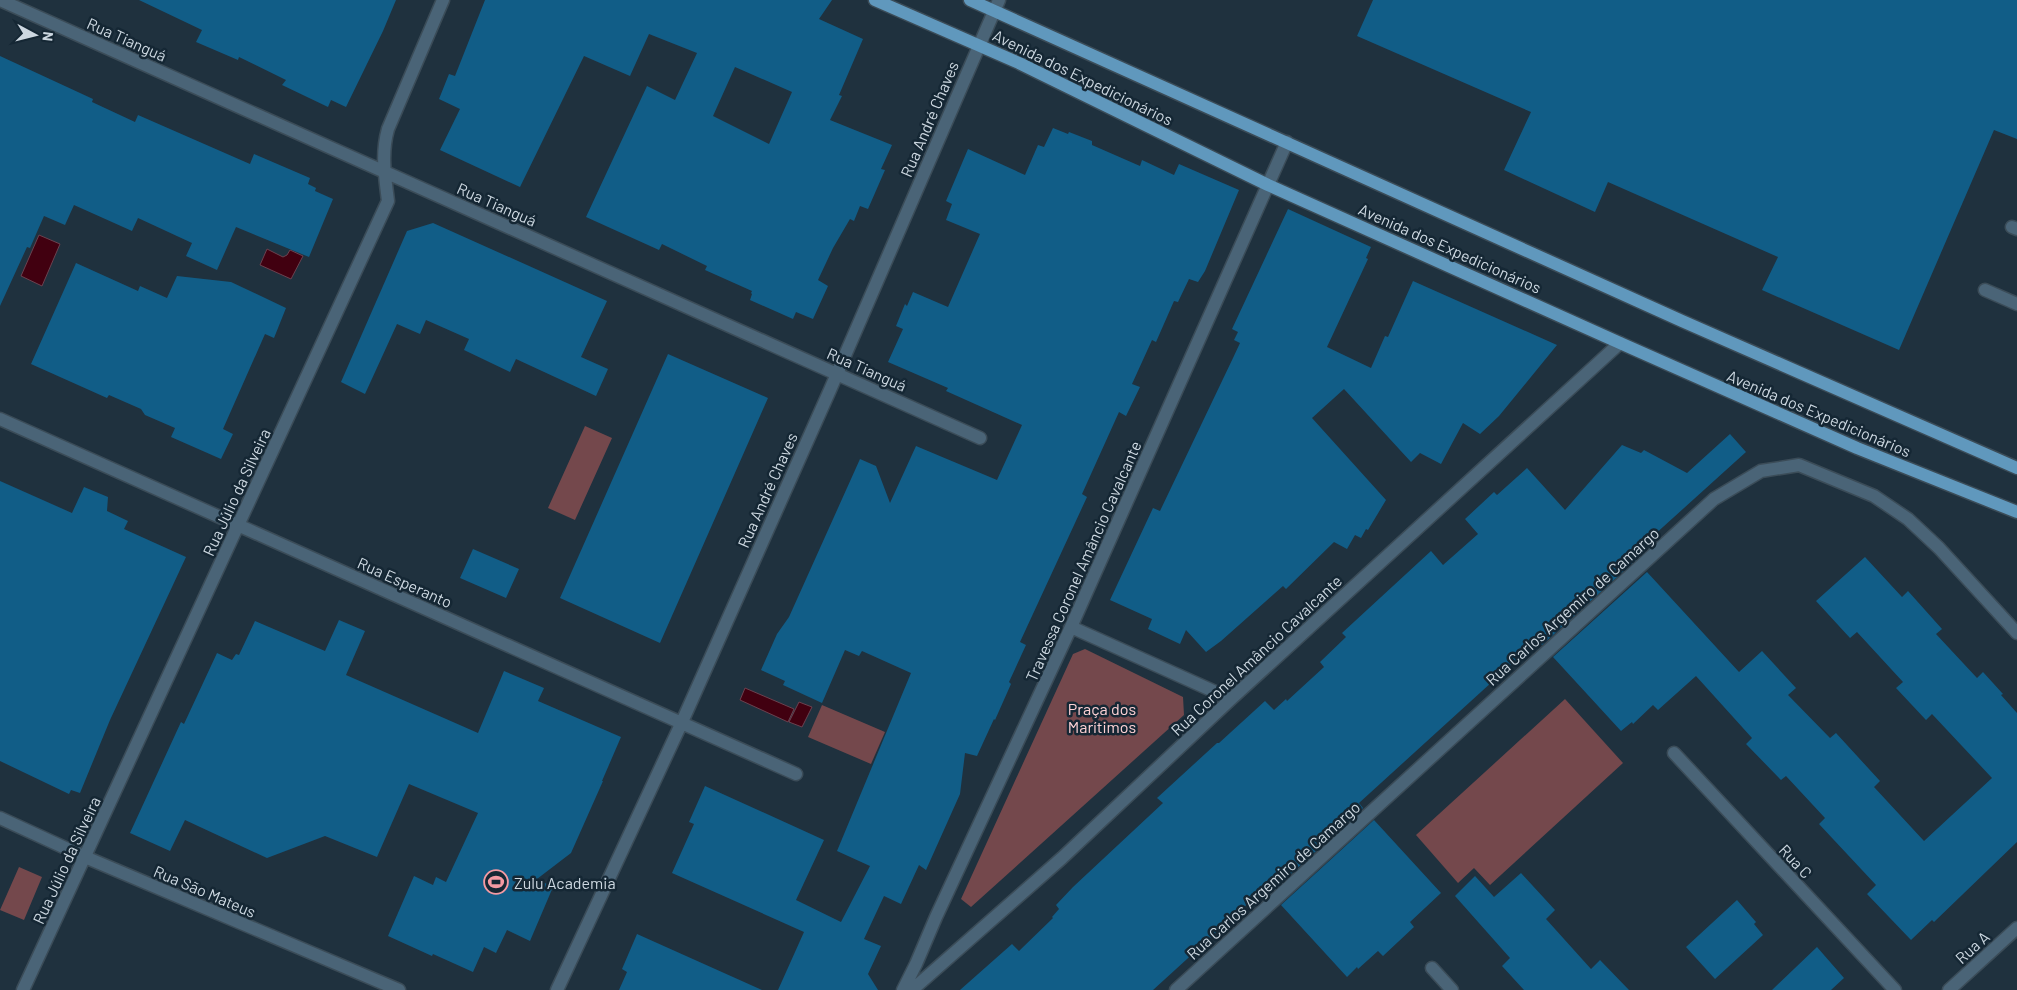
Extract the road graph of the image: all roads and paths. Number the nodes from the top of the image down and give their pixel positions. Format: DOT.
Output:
graph roads {
  1 [pos="0,0"];
  2 [pos="443,0"];
  3 [pos="875,0"];
  4 [pos="970,0"];
  5 [pos="996,5"];
  6 [pos="979,46"];
  7 [pos="1287,142"];
  8 [pos="384,170"];
  9 [pos="1268,185"];
  10 [pos="1985,290"];
  11 [pos="2017,304"];
  12 [pos="1620,343"];
  13 [pos="837,373"];
  14 [pos="0,419"];
  15 [pos="980,438"];
  16 [pos="2017,468"];
  17 [pos="2017,512"];
  18 [pos="238,526"];
  19 [pos="1071,627"];
  20 [pos="2017,634"];
  21 [pos="1231,700"];
  22 [pos="682,722"];
  23 [pos="1674,753"];
  24 [pos="796,774"];
  25 [pos="0,818"];
  26 [pos="85,857"];
  27 [pos="2017,928"];
  28 [pos="1432,968"];
  29 [pos="23,990"];
  30 [pos="399,990"];
  31 [pos="557,990"];
  32 [pos="903,990"];
  33 [pos="912,990"];
  34 [pos="1176,990"];
  35 [pos="1452,990"];
  36 [pos="1894,990"];
  37 [pos="1949,990"];
  1 -- 8 [label="street, Rua Tianguá"];
  2 -- 8 [label="street, Rua Júlio da Silveira"];
  3 -- 6 [label="main road, Avenida dos Expedicionários"];
  4 -- 5 [label="main road, Avenida dos Expedicionários"];
  5 -- 6 [label="street, Rua André Chaves"];
  5 -- 7 [label="main road, Avenida dos Expedicionários"];
  6 -- 9 [label="main road, Avenida dos Expedicionários"];
  6 -- 13 [label="street, Rua André Chaves"];
  7 -- 9 [label="street, Travessa Coronel Amâncio Cavalcante"];
  7 -- 16 [label="main road, Avenida dos Expedicionários"];
  8 -- 13 [label="street, Rua Tianguá"];
  8 -- 18 [label="street, Rua Júlio da Silveira"];
  9 -- 12 [label="main road, Avenida dos Expedicionários"];
  9 -- 19 [label="street, Travessa Coronel Amâncio Cavalcante"];
  10 -- 11 [label="street"];
  12 -- 17 [label="main road, Avenida dos Expedicionários"];
  12 -- 21 [label="street, Rua Coronel Amâncio Cavalcante"];
  13 -- 15 [label="street, Rua Tianguá"];
  13 -- 22 [label="street, Rua André Chaves"];
  14 -- 18 [label="street, Rua Esperanto"];
  18 -- 22 [label="street, Rua Esperanto"];
  18 -- 26 [label="street, Rua Júlio da Silveira"];
  19 -- 21 [label="street"];
  19 -- 32 [label="street, Travessa Coronel Amâncio Cavalcante"];
  20 -- 34 [label="street, Rua Carlos Argemiro de Camargo"];
  21 -- 33 [label="street, Rua Coronel Amâncio Cavalcante"];
  22 -- 24 [label="street, Rua Esperanto"];
  22 -- 31 [label="street, Rua André Chaves"];
  23 -- 36 [label="street, Rua C"];
  25 -- 26 [label="street, Rua São Mateus"];
  26 -- 29 [label="street, Rua Júlio da Silveira"];
  26 -- 30 [label="street, Rua São Mateus"];
  27 -- 37 [label="street, Rua A"];
  28 -- 35 [label="street"];
}
